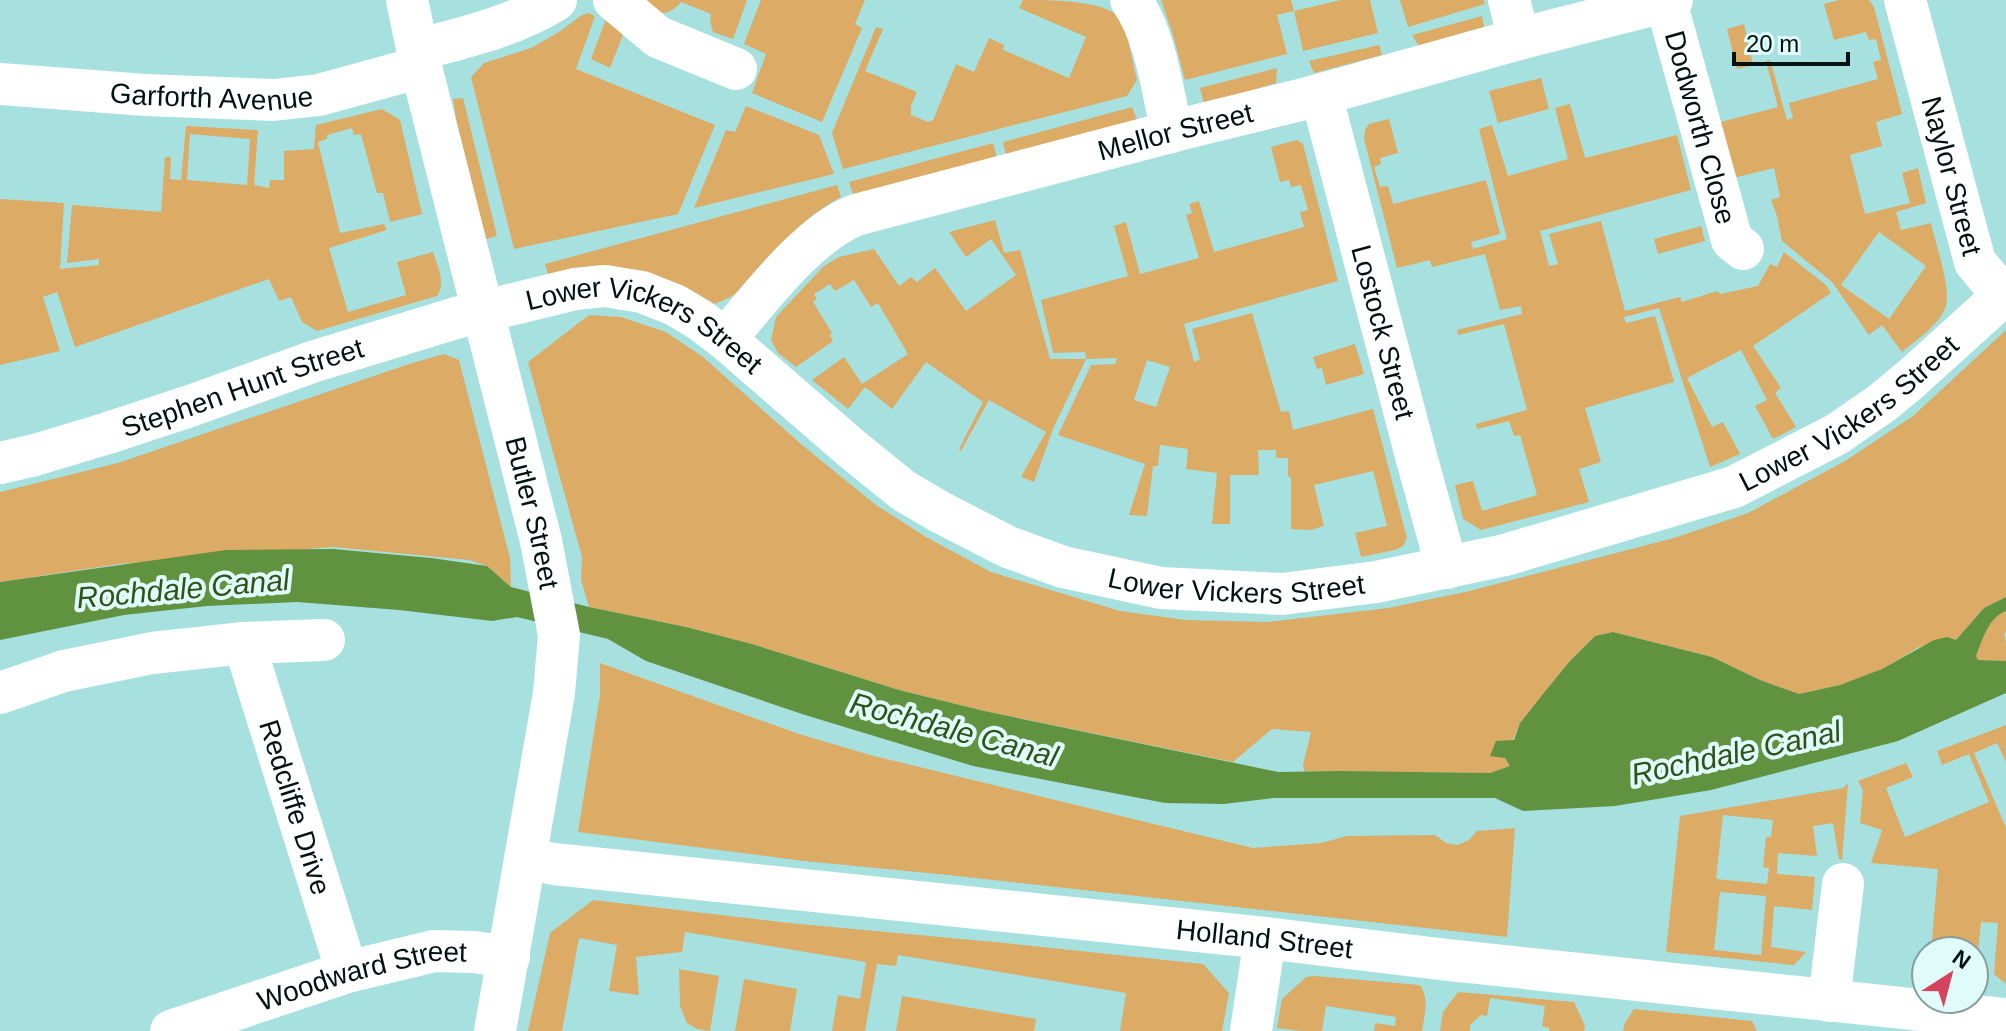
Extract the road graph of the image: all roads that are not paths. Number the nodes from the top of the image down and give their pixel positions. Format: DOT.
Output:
graph roads {
  1 [pos="407,0"];
  2 [pos="556,0"];
  3 [pos="614,0"];
  4 [pos="1131,0"];
  5 [pos="1905,0"];
  6 [pos="1669,1"];
  7 [pos="1514,20"];
  8 [pos="419,58"];
  9 [pos="736,69"];
  10 [pos="0,84"];
  11 [pos="1321,94"];
  12 [pos="1172,132"];
  13 [pos="1743,249"];
  14 [pos="2005,295"];
  15 [pos="483,310"];
  16 [pos="725,339"];
  17 [pos="0,463"];
  18 [pos="1447,568"];
  19 [pos="324,640"];
  20 [pos="244,643"];
  21 [pos="0,693"];
  22 [pos="525,858"];
  23 [pos="1843,884"];
  24 [pos="1265,938"];
  25 [pos="509,957"];
  26 [pos="347,972"];
  27 [pos="1829,1001"];
  28 [pos="1991,1023"];
  29 [pos="171,1031"];
  30 [pos="495,1031"];
  31 [pos="1251,1031"];
  1 -- 8 [label="street, Butler Street"];
  2 -- 8 [label="street, Garforth Avenue"];
  3 -- 9 [label="street"];
  4 -- 12 [label="street"];
  5 -- 14 [label="street, Naylor Street"];
  6 -- 7 [label="street, Mellor Street"];
  6 -- 13 [label="street, Dodworth Close"];
  7 -- 11 [label="street, Mellor Street"];
  8 -- 10 [label="street, Garforth Avenue"];
  8 -- 15 [label="street, Butler Street"];
  11 -- 12 [label="street, Mellor Street"];
  11 -- 18 [label="street, Lostock Street"];
  12 -- 16 [label="street, Mellor Street"];
  14 -- 18 [label="street, Lower Vickers Street"];
  15 -- 16 [label="street, Lower Vickers Street"];
  15 -- 17 [label="street, Stephen Hunt Street"];
  15 -- 22 [label="street, Butler Street"];
  16 -- 18 [label="street, Lower Vickers Street"];
  19 -- 20 [label="street"];
  20 -- 21 [label="street"];
  20 -- 26 [label="street, Redcliffe Drive"];
  22 -- 24 [label="street, Holland Street"];
  22 -- 25 [label="street, Butler Street"];
  23 -- 27 [label="street"];
  24 -- 27 [label="street, Holland Street"];
  24 -- 31 [label="street"];
  25 -- 26 [label="street, Woodward Street"];
  25 -- 30 [label="street, Butler Street"];
  26 -- 29 [label="street, Woodward Street"];
  27 -- 28 [label="street, Holland Street"];
}
